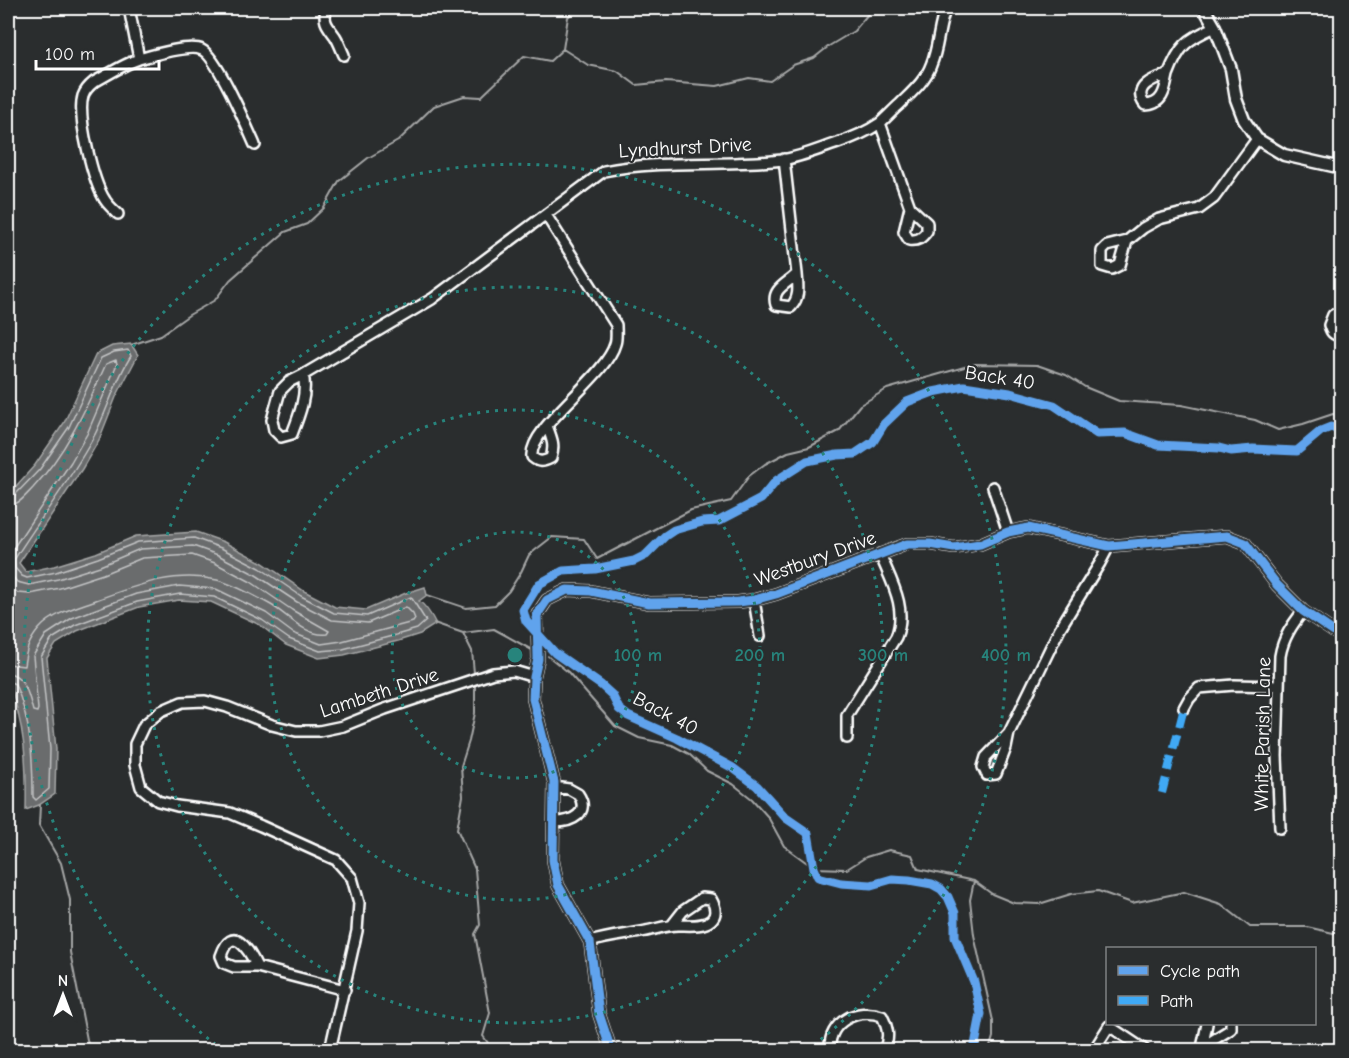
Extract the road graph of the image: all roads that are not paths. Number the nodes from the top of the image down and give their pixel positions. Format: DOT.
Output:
graph roads {
  1 [pos="129,8"];
  2 [pos="326,8"];
  3 [pos="946,8"];
  4 [pos="1204,8"];
  5 [pos="1215,27"];
  6 [pos="344,55"];
  7 [pos="139,59"];
  8 [pos="1168,75"];
  9 [pos="880,123"];
  10 [pos="1257,139"];
  11 [pos="255,145"];
  12 [pos="784,159"];
  13 [pos="1341,168"];
  14 [pos="910,207"];
  15 [pos="118,214"];
  16 [pos="546,215"];
  17 [pos="1127,241"];
  18 [pos="797,274"];
  19 [pos="1341,310"];
  20 [pos="1341,336"];
  21 [pos="303,375"];
  22 [pos="548,426"];
  23 [pos="993,488"];
  24 [pos="1008,532"];
  25 [pos="1108,546"];
  26 [pos="880,554"];
  27 [pos="754,600"];
  28 [pos="1303,611"];
  29 [pos="1341,633"];
  30 [pos="760,636"];
  31 [pos="534,677"];
  32 [pos="1278,686"];
  33 [pos="1184,708"];
  34 [pos="1009,733"];
  35 [pos="847,738"];
  36 [pos="554,787"];
  37 [pos="555,822"];
  38 [pos="1280,828"];
  39 [pos="672,925"];
  40 [pos="590,942"];
  41 [pos="257,966"];
  42 [pos="345,990"];
  43 [pos="1207,1025"];
  44 [pos="1231,1025"];
  45 [pos="1128,1046"];
  46 [pos="1202,1049"];
  47 [pos="330,1050"];
  48 [pos="611,1050"];
  49 [pos="830,1050"];
  50 [pos="884,1050"];
  51 [pos="1094,1050"];
  52 [pos="1145,1050"];
  1 -- 7 [label="street"];
  2 -- 6 [label="street"];
  3 -- 9 [label="street, Lyndhurst Drive"];
  4 -- 5 [label="street"];
  5 -- 8 [label="street"];
  5 -- 10 [label="street"];
  7 -- 11 [label="street"];
  7 -- 15 [label="street"];
  9 -- 12 [label="street, Lyndhurst Drive"];
  9 -- 14 [label="street"];
  10 -- 13 [label="street"];
  10 -- 17 [label="street"];
  12 -- 16 [label="street, Lyndhurst Drive"];
  12 -- 18 [label="street"];
  16 -- 21 [label="street, Lyndhurst Drive"];
  16 -- 22 [label="street"];
  19 -- 20 [label="street"];
  21 -- 21 [label="street, Lyndhurst Drive"];
  23 -- 24 [label="street"];
  24 -- 25 [label="street, Westbury Drive"];
  24 -- 26 [label="street, Westbury Drive"];
  25 -- 28 [label="street, Westbury Drive"];
  25 -- 34 [label="street"];
  26 -- 27 [label="street, Westbury Drive"];
  26 -- 35 [label="street"];
  27 -- 30 [label="street"];
  27 -- 31 [label="street, Westbury Drive"];
  28 -- 29 [label="street, Westbury Drive"];
  28 -- 32 [label="street, White Parish Lane"];
  31 -- 36 [label="street, Westbury Drive"];
  31 -- 42 [label="street, Lambeth Drive"];
  32 -- 33 [label="street"];
  32 -- 38 [label="street, White Parish Lane"];
  36 -- 37 [label="street, Westbury Drive"];
  36 -- 37 [label="street"];
  37 -- 40 [label="street, Westbury Drive"];
  39 -- 39 [label="street"];
  39 -- 40 [label="street"];
  40 -- 48 [label="street, Westbury Drive"];
  41 -- 42 [label="street"];
  42 -- 47 [label="street, Lambeth Drive"];
  43 -- 46 [label="street"];
  44 -- 46 [label="street"];
  45 -- 51 [label="street"];
  45 -- 52 [label="street"];
  49 -- 50 [label="street"];
}
